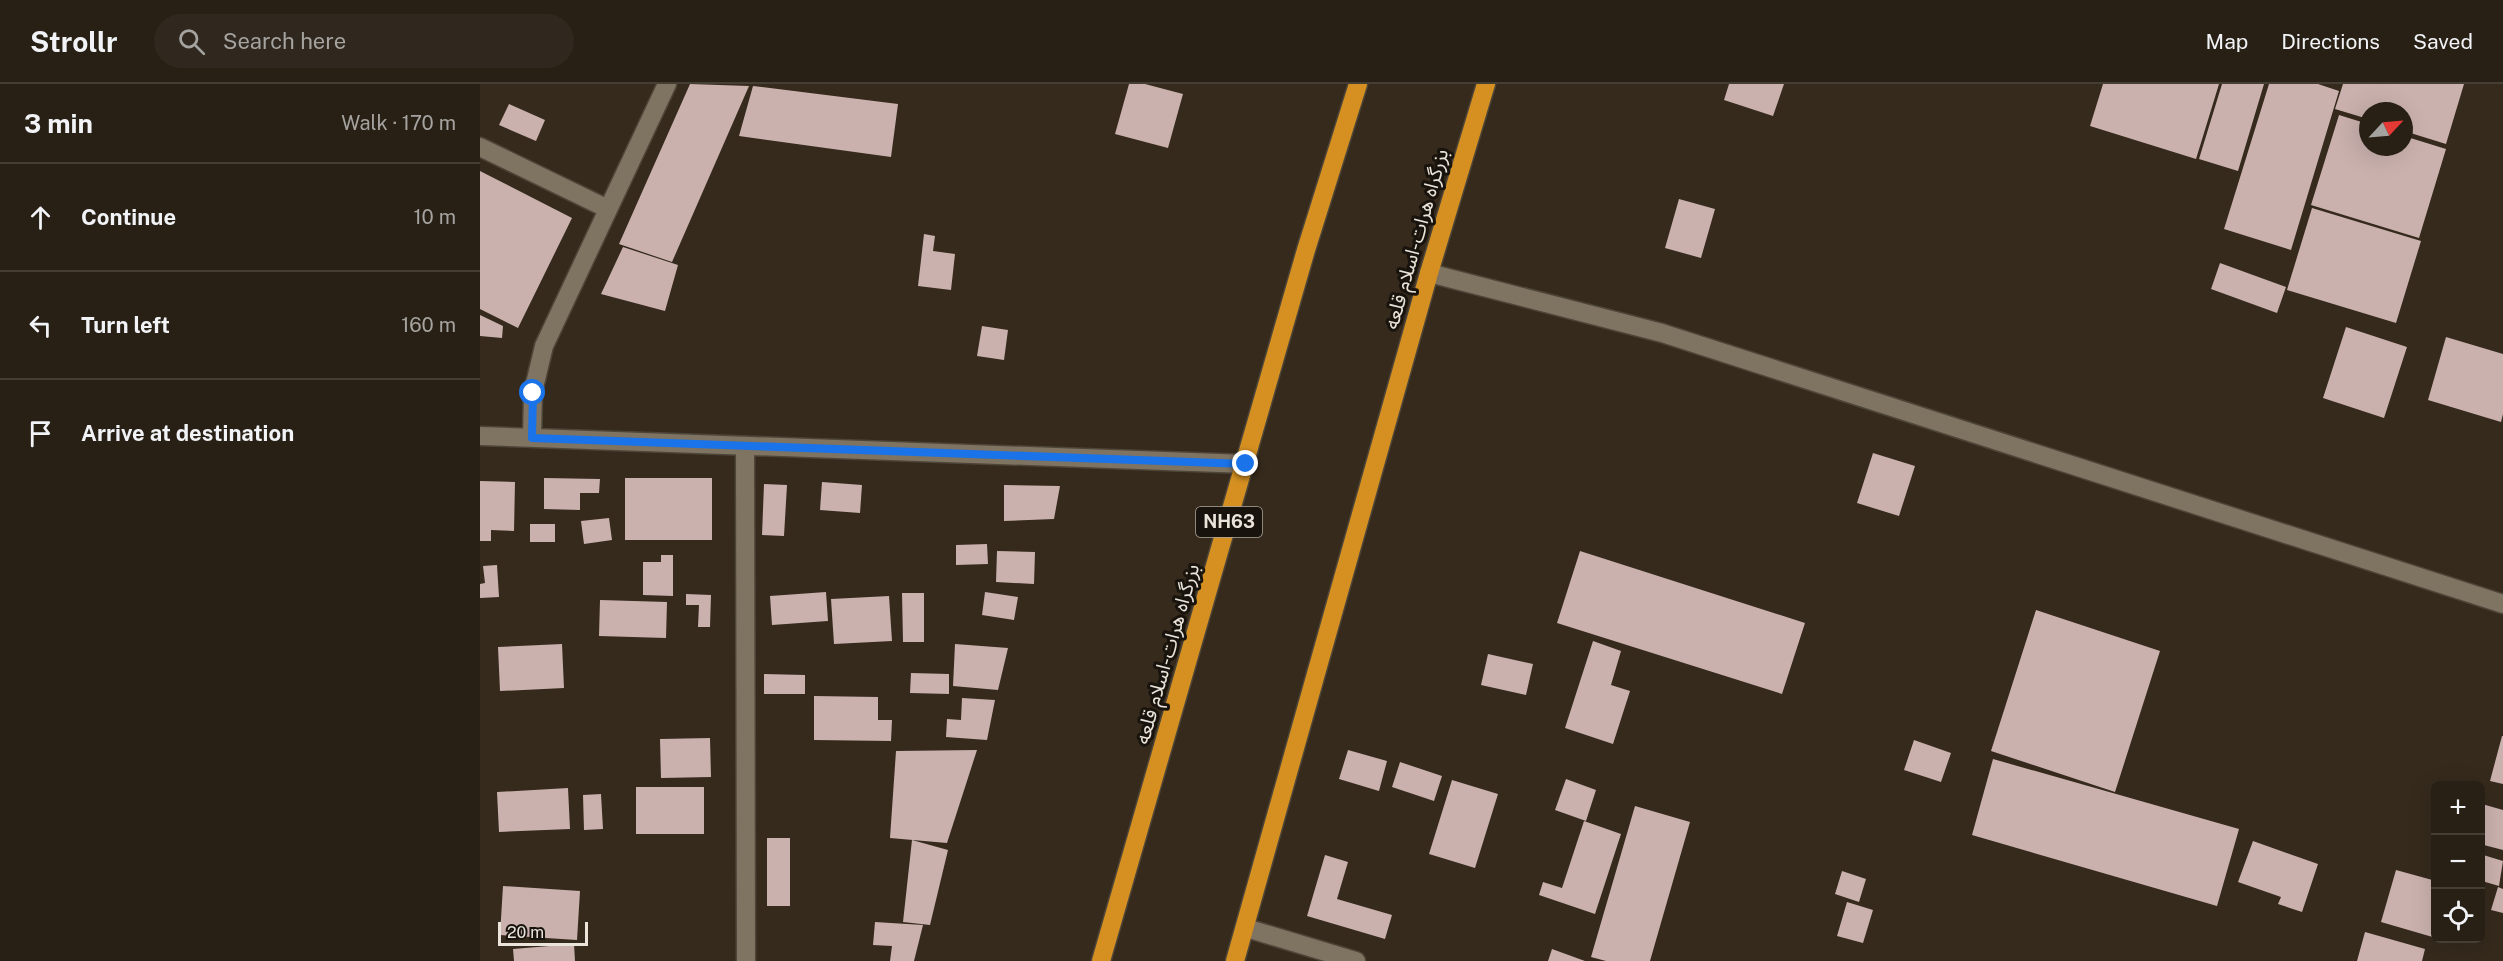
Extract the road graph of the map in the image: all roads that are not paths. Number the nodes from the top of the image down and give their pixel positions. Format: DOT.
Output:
graph roads {
  1 [pos="668,84"];
  2 [pos="1358,84"];
  3 [pos="1486,84"];
  4 [pos="480,147"];
  5 [pos="608,209"];
  6 [pos="1429,273"];
  7 [pos="480,436"];
  8 [pos="532,438"];
  9 [pos="745,446"];
  10 [pos="1246,464"];
  11 [pos="2503,604"];
  12 [pos="1246,928"];
  13 [pos="746,961"];
  14 [pos="1101,961"];
  15 [pos="1235,961"];
  16 [pos="1356,961"];
  1 -- 5 [label="street"];
  2 -- 10 [label="highway, بزرگراه هرات-اسلام قلعه / NH63"];
  3 -- 6 [label="highway, بزرگراه هرات-اسلام قلعه"];
  4 -- 5 [label="street"];
  5 -- 8 [label="street"];
  6 -- 11 [label="street"];
  6 -- 12 [label="highway, بزرگراه هرات-اسلام قلعه"];
  7 -- 8 [label="street"];
  8 -- 9 [label="street"];
  9 -- 10 [label="street"];
  9 -- 13 [label="street"];
  10 -- 14 [label="highway, بزرگراه هرات-اسلام قلعه / NH63"];
  12 -- 15 [label="highway, بزرگراه هرات-اسلام قلعه"];
  12 -- 16 [label="street"];
}
